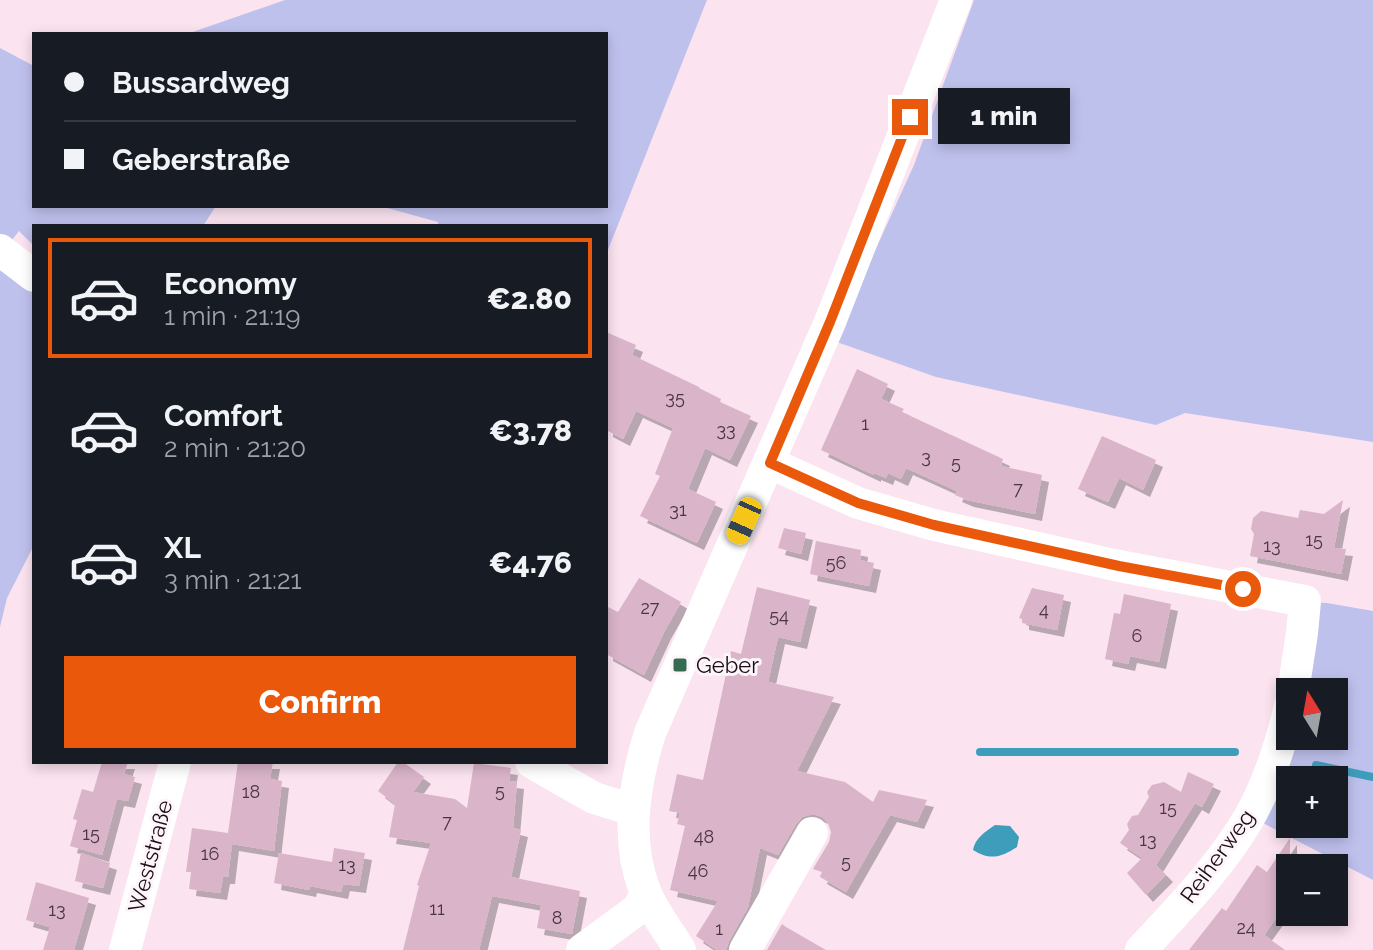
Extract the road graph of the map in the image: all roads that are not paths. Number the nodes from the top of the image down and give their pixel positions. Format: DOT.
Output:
graph roads {
  1 [pos="956,0"];
  2 [pos="0,250"];
  3 [pos="32,274"];
  4 [pos="770,463"];
  5 [pos="1295,678"];
  6 [pos="1277,750"];
  7 [pos="174,764"];
  8 [pos="534,764"];
  9 [pos="633,810"];
  10 [pos="812,833"];
  11 [pos="646,893"];
  12 [pos="125,950"];
  13 [pos="582,950"];
  14 [pos="680,950"];
  15 [pos="745,950"];
  16 [pos="1141,950"];
  1 -- 4 [label="street"];
  2 -- 3 [label="street"];
  4 -- 5 [label="street"];
  4 -- 9 [label="street"];
  6 -- 16 [label="street, Reiherweg"];
  7 -- 12 [label="street, Weststraße"];
  8 -- 9 [label="street"];
  9 -- 11 [label="street"];
  10 -- 15 [label="street"];
  11 -- 13 [label="street"];
  11 -- 14 [label="street"];
}
